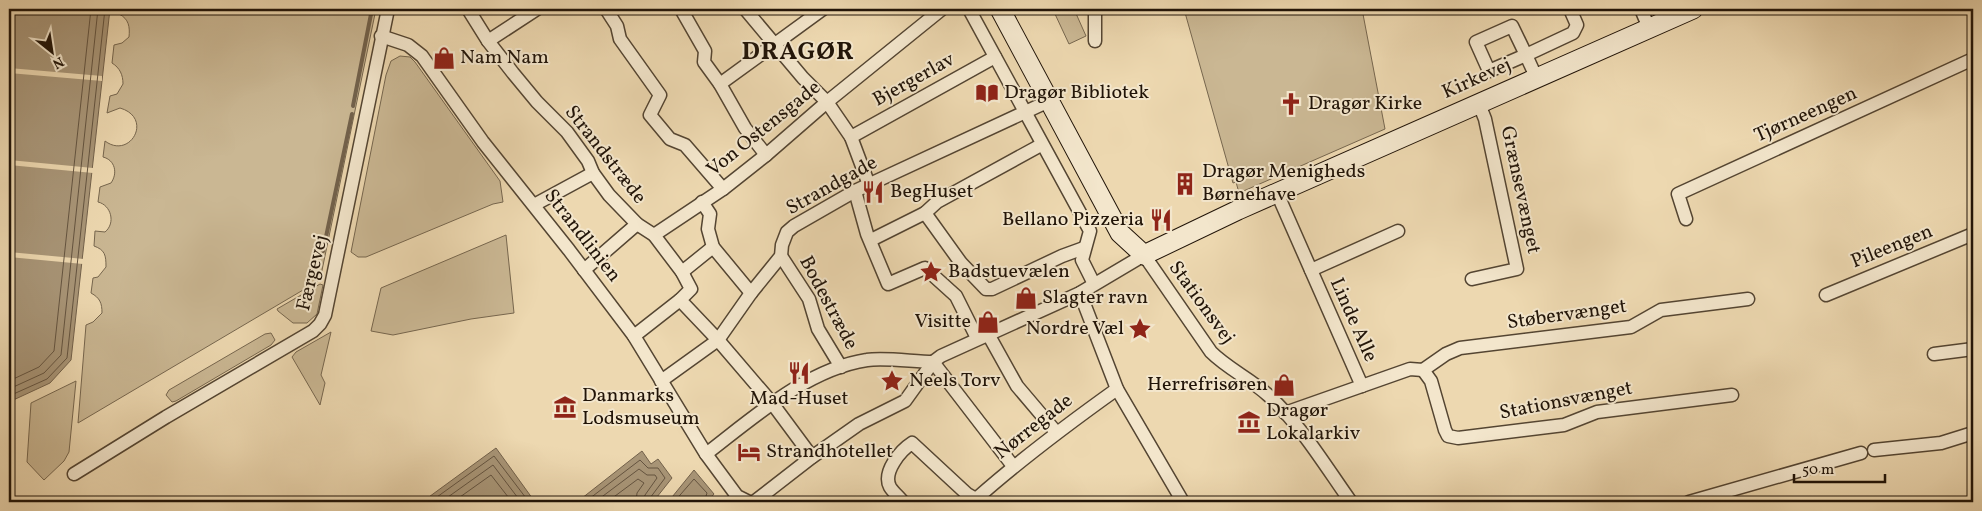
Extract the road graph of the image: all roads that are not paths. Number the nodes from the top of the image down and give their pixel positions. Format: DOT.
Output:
graph roads {
  1 [pos="388,9"];
  2 [pos="468,9"];
  3 [pos="537,9"];
  4 [pos="606,9"];
  5 [pos="680,9"];
  6 [pos="745,9"];
  7 [pos="822,9"];
  8 [pos="942,9"];
  9 [pos="969,9"];
  10 [pos="1000,9"];
  11 [pos="1095,9"];
  12 [pos="1570,9"];
  13 [pos="1640,9"];
  14 [pos="1693,9"];
  15 [pos="808,13"];
  16 [pos="1649,28"];
  17 [pos="381,36"];
  18 [pos="488,41"];
  19 [pos="1095,41"];
  20 [pos="775,44"];
  21 [pos="995,57"];
  22 [pos="1973,59"];
  23 [pos="1536,77"];
  24 [pos="720,84"];
  25 [pos="1049,101"];
  26 [pos="827,102"];
  27 [pos="1479,104"];
  28 [pos="1025,113"];
  29 [pos="851,137"];
  30 [pos="1042,145"];
  31 [pos="766,155"];
  32 [pos="593,173"];
  33 [pos="869,185"];
  34 [pos="723,189"];
  35 [pos="855,191"];
  36 [pos="1277,193"];
  37 [pos="702,202"];
  38 [pos="534,205"];
  39 [pos="924,213"];
  40 [pos="1686,219"];
  41 [pos="637,224"];
  42 [pos="1398,231"];
  43 [pos="1973,234"];
  44 [pos="654,235"];
  45 [pos="871,240"];
  46 [pos="713,247"];
  47 [pos="1084,248"];
  48 [pos="1144,255"];
  49 [pos="781,256"];
  50 [pos="584,270"];
  51 [pos="1311,270"];
  52 [pos="682,272"];
  53 [pos="1472,279"];
  54 [pos="1094,284"];
  55 [pos="751,293"];
  56 [pos="1080,293"];
  57 [pos="1826,295"];
  58 [pos="1748,299"];
  59 [pos="680,300"];
  60 [pos="634,336"];
  61 [pos="983,336"];
  62 [pos="718,340"];
  63 [pos="1973,349"];
  64 [pos="1934,354"];
  65 [pos="933,362"];
  66 [pos="841,367"];
  67 [pos="1423,370"];
  68 [pos="661,381"];
  69 [pos="1362,386"];
  70 [pos="1117,389"];
  71 [pos="1732,395"];
  72 [pos="772,403"];
  73 [pos="1285,413"];
  74 [pos="1056,432"];
  75 [pos="1973,433"];
  76 [pos="1874,450"];
  77 [pos="706,454"];
  78 [pos="1861,454"];
  79 [pos="812,456"];
  80 [pos="1013,466"];
  81 [pos="74,474"];
  82 [pos="978,500"];
  83 [pos="749,502"];
  84 [pos="754,502"];
  85 [pos="903,502"];
  86 [pos="1183,502"];
  87 [pos="1349,502"];
  88 [pos="1689,502"];
  1 -- 17 [label="street"];
  2 -- 18 [label="street, Strandstræde"];
  3 -- 18 [label="street"];
  4 -- 34 [label="street"];
  5 -- 24 [label="street"];
  6 -- 20 [label="street"];
  7 -- 15 [label="street"];
  8 -- 26 [label="street, Von Ostensgade"];
  9 -- 21 [label="street"];
  10 -- 25 [label="main road"];
  11 -- 19 [label="street"];
  12 -- 23 [label="street"];
  13 -- 16 [label="street"];
  14 -- 16 [label="main road, Kirkevej"];
  15 -- 20 [label="street"];
  16 -- 23 [label="main road, Kirkevej"];
  17 -- 38 [label="street, Strandlinien"];
  17 -- 81 [label="street, Færgevej"];
  18 -- 32 [label="street, Strandstræde"];
  20 -- 24 [label="street"];
  20 -- 26 [label="street"];
  21 -- 28 [label="street"];
  21 -- 29 [label="street, Bjergerlav"];
  22 -- 40 [label="street, Tjørneengen"];
  23 -- 27 [label="main road, Kirkevej"];
  24 -- 31 [label="street"];
  25 -- 28 [label="street, Strandgade"];
  25 -- 48 [label="main road"];
  26 -- 29 [label="street"];
  26 -- 31 [label="street, Von Ostensgade"];
  27 -- 36 [label="main road, Kirkevej"];
  27 -- 53 [label="street, Grænsevænget"];
  28 -- 30 [label="street"];
  28 -- 33 [label="street, Strandgade"];
  29 -- 33 [label="street"];
  30 -- 39 [label="street"];
  30 -- 47 [label="street"];
  31 -- 34 [label="street, Von Ostensgade"];
  32 -- 38 [label="street"];
  32 -- 41 [label="street, Strandstræde"];
  33 -- 35 [label="street, Strandgade"];
  34 -- 37 [label="street, Von Ostensgade"];
  35 -- 45 [label="street"];
  35 -- 49 [label="street, Strandgade"];
  36 -- 48 [label="main road, Kirkevej"];
  36 -- 51 [label="street, Linde Alle"];
  37 -- 44 [label="street, Von Ostensgade"];
  37 -- 46 [label="street"];
  38 -- 50 [label="street, Strandlinien"];
  39 -- 45 [label="street"];
  39 -- 47 [label="street"];
  41 -- 44 [label="street, Strandstræde"];
  41 -- 50 [label="street"];
  42 -- 51 [label="street, Linde Alle"];
  43 -- 57 [label="street, Pileengen"];
  44 -- 52 [label="street, Strandstræde"];
  45 -- 61 [label="street"];
  46 -- 52 [label="street"];
  46 -- 55 [label="street"];
  47 -- 54 [label="street"];
  48 -- 54 [label="street"];
  48 -- 73 [label="street, Stationsvej"];
  49 -- 55 [label="street, Strandgade"];
  49 -- 66 [label="street, Bodestræde"];
  50 -- 60 [label="street, Strandlinien"];
  51 -- 69 [label="street, Linde Alle"];
  52 -- 59 [label="street, Strandstræde"];
  54 -- 56 [label="street"];
  55 -- 62 [label="street, Strandgade"];
  56 -- 61 [label="street"];
  56 -- 70 [label="street"];
  58 -- 67 [label="street, Støbervænget"];
  59 -- 60 [label="street"];
  59 -- 62 [label="street"];
  60 -- 68 [label="street, Strandlinien"];
  61 -- 65 [label="street"];
  61 -- 74 [label="street"];
  62 -- 68 [label="street, Strandgade"];
  62 -- 72 [label="street"];
  63 -- 64 [label="street"];
  65 -- 66 [label="street"];
  65 -- 79 [label="street"];
  65 -- 80 [label="street"];
  66 -- 72 [label="street"];
  67 -- 69 [label="street"];
  67 -- 71 [label="street, Stationsvænget"];
  68 -- 77 [label="street, Strandlinien"];
  69 -- 73 [label="street"];
  70 -- 74 [label="street, Nørregade"];
  70 -- 86 [label="street"];
  72 -- 77 [label="street"];
  72 -- 79 [label="street"];
  73 -- 87 [label="street, Stationsvej"];
  74 -- 80 [label="street, Nørregade"];
  75 -- 76 [label="street"];
  77 -- 83 [label="street, Strandlinien"];
  78 -- 88 [label="street"];
  79 -- 84 [label="street"];
  80 -- 82 [label="street, Nørregade"];
  82 -- 85 [label="street"];
}
